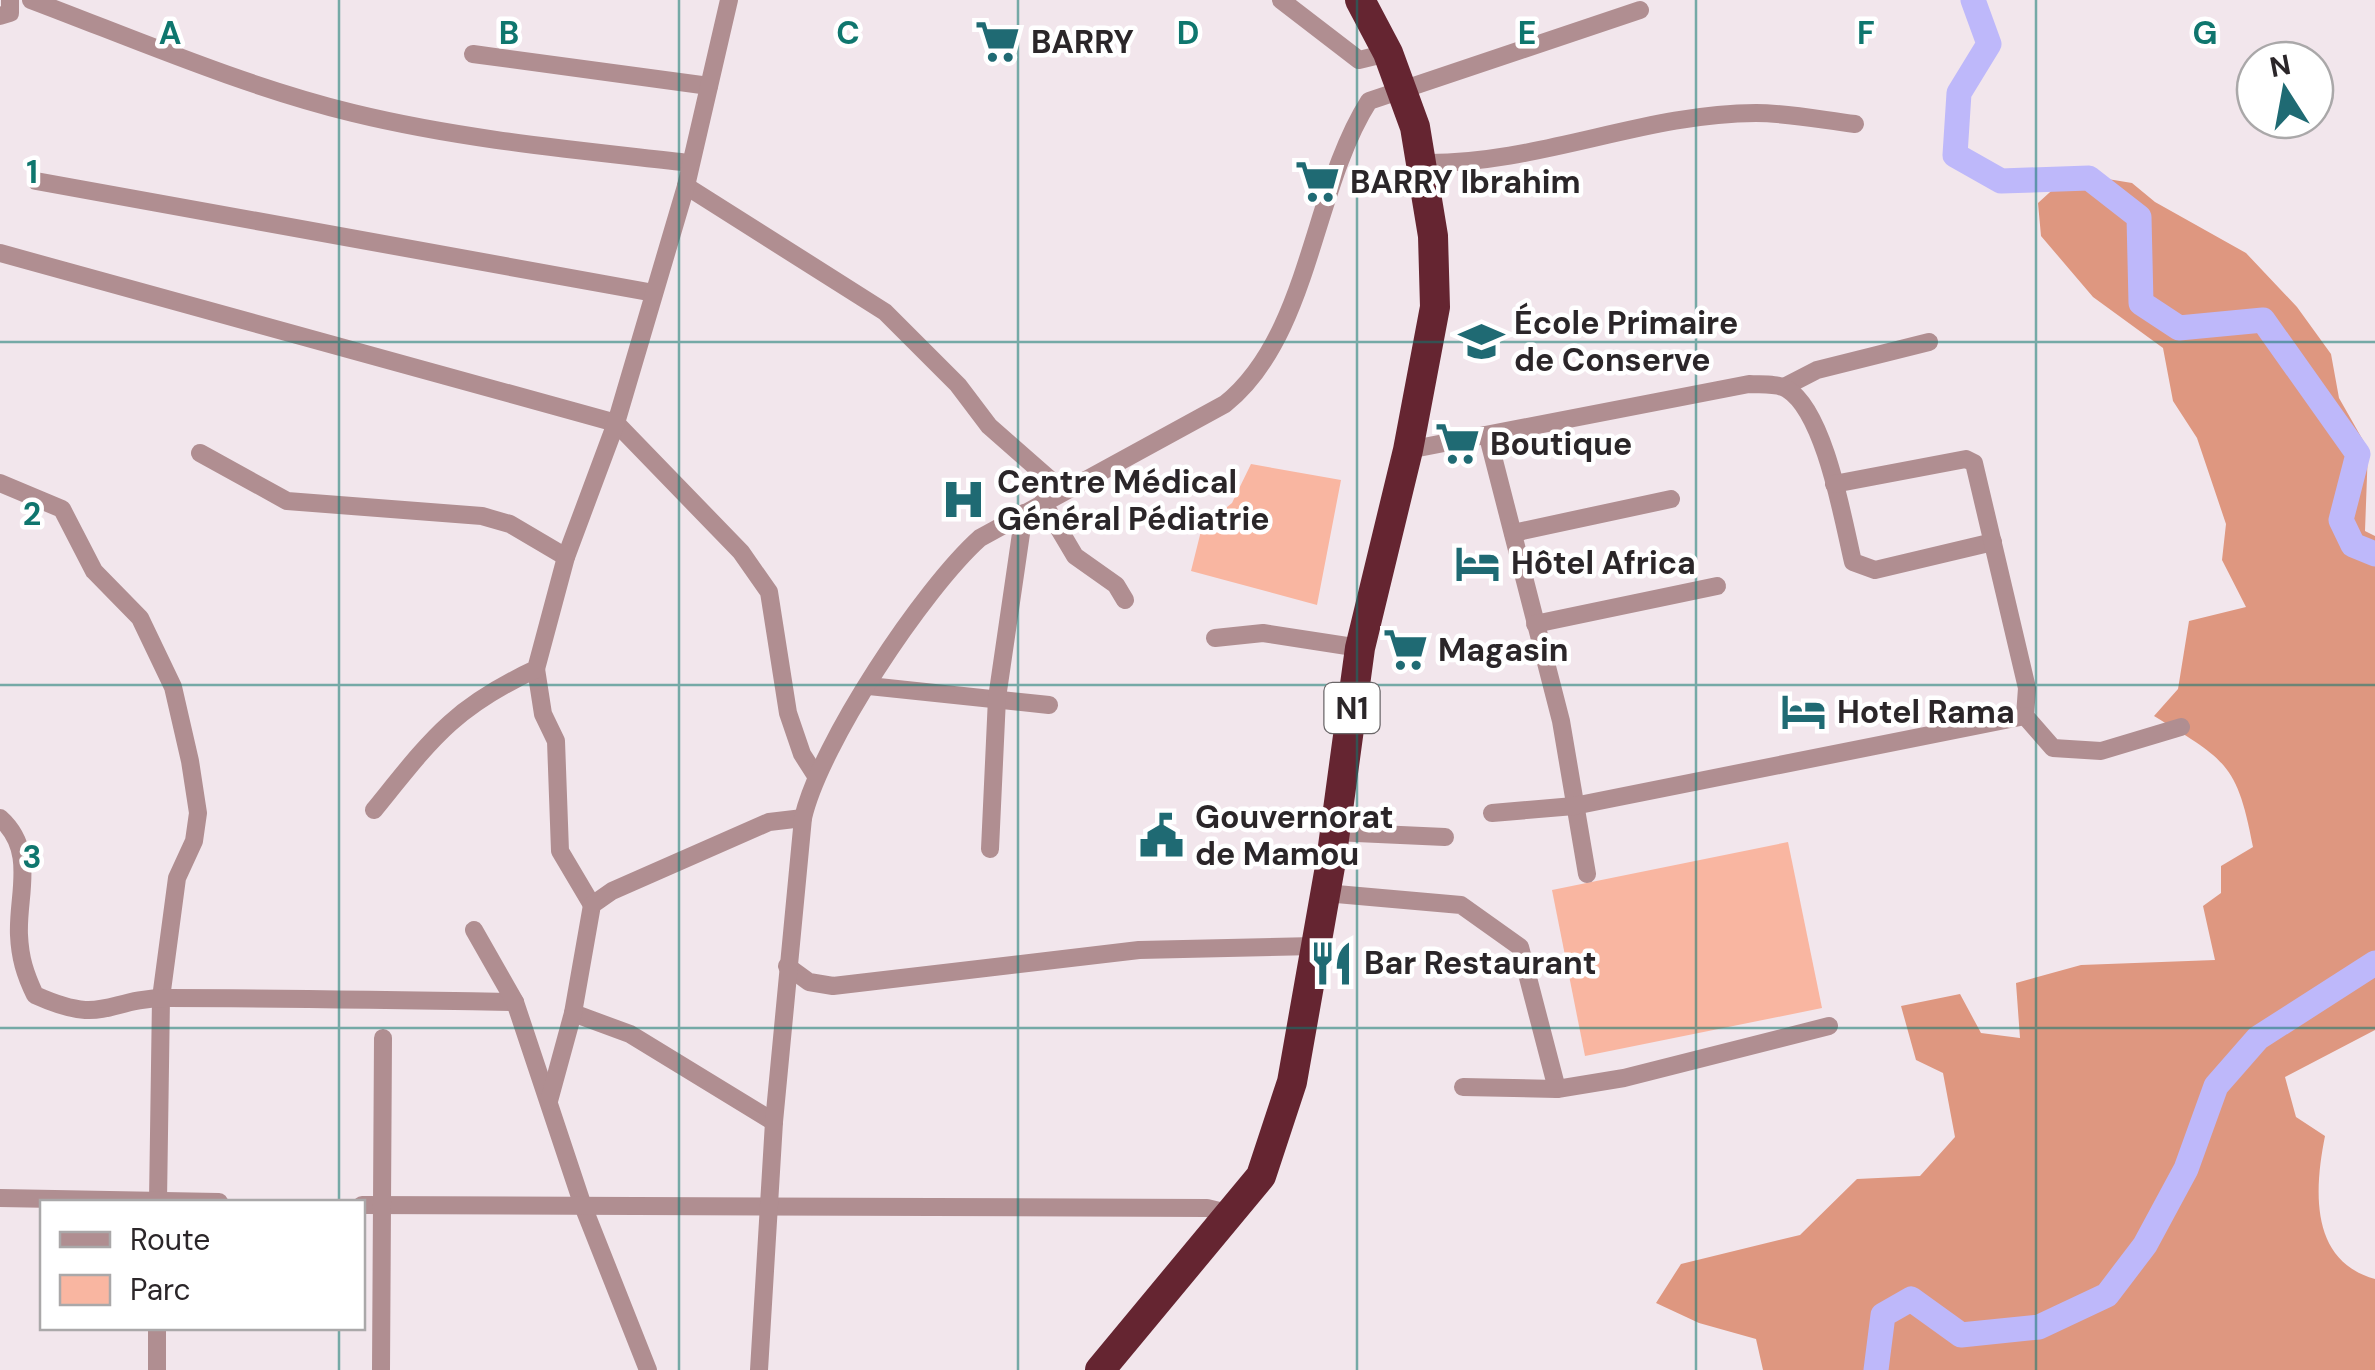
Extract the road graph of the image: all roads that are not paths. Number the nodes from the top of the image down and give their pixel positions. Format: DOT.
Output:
graph roads {
  1 [pos="10,0"];
  2 [pos="31,0"];
  3 [pos="730,0"];
  4 [pos="1282,0"];
  5 [pos="1360,0"];
  6 [pos="1640,10"];
  7 [pos="0,16"];
  8 [pos="1388,53"];
  9 [pos="473,54"];
  10 [pos="709,86"];
  11 [pos="1403,91"];
  12 [pos="1855,124"];
  13 [pos="690,163"];
  14 [pos="1423,163"];
  15 [pos="36,181"];
  16 [pos="686,186"];
  17 [pos="0,253"];
  18 [pos="654,293"];
  19 [pos="1929,342"];
  20 [pos="1784,387"];
  21 [pos="616,423"];
  22 [pos="1488,437"];
  23 [pos="1408,450"];
  24 [pos="200,453"];
  25 [pos="0,483"];
  26 [pos="1834,484"];
  27 [pos="1063,491"];
  28 [pos="1672,499"];
  29 [pos="1044,502"];
  30 [pos="1024,513"];
  31 [pos="1513,533"];
  32 [pos="1992,542"];
  33 [pos="566,557"];
  34 [pos="1717,586"];
  35 [pos="1125,600"];
  36 [pos="1535,624"];
  37 [pos="1215,638"];
  38 [pos="1360,648"];
  39 [pos="536,669"];
  40 [pos="868,686"];
  41 [pos="997,698"];
  42 [pos="1048,705"];
  43 [pos="2025,716"];
  44 [pos="2181,726"];
  45 [pos="816,776"];
  46 [pos="1574,806"];
  47 [pos="374,810"];
  48 [pos="1492,814"];
  49 [pos="0,818"];
  50 [pos="803,818"];
  51 [pos="1334,832"];
  52 [pos="1445,836"];
  53 [pos="990,849"];
  54 [pos="1587,874"];
  55 [pos="1325,894"];
  56 [pos="592,905"];
  57 [pos="474,930"];
  58 [pos="1315,946"];
  59 [pos="788,966"];
  60 [pos="161,998"];
  61 [pos="515,1002"];
  62 [pos="573,1013"];
  63 [pos="1828,1026"];
  64 [pos="383,1038"];
  65 [pos="1462,1087"];
  66 [pos="1557,1089"];
  67 [pos="548,1101"];
  68 [pos="774,1122"];
  69 [pos="0,1198"];
  70 [pos="79,1200"];
  71 [pos="158,1200"];
  72 [pos="372,1205"];
  73 [pos="583,1206"];
  74 [pos="770,1207"];
  75 [pos="1232,1214"];
  76 [pos="157,1330"];
  77 [pos="157,1370"];
  78 [pos="381,1370"];
  79 [pos="648,1370"];
  80 [pos="759,1370"];
  81 [pos="1100,1370"];
  1 -- 7 [label="street"];
  2 -- 13 [label="street"];
  3 -- 10 [label="street"];
  4 -- 8 [label="street"];
  5 -- 8 [label="highway, N1"];
  6 -- 11 [label="street"];
  8 -- 11 [label="highway, N1"];
  9 -- 10 [label="street"];
  10 -- 13 [label="street"];
  11 -- 14 [label="highway, N1"];
  11 -- 27 [label="street"];
  12 -- 14 [label="street"];
  13 -- 16 [label="street"];
  14 -- 23 [label="highway, N1"];
  15 -- 18 [label="street"];
  16 -- 18 [label="street"];
  16 -- 27 [label="street"];
  17 -- 21 [label="street"];
  18 -- 21 [label="street"];
  19 -- 20 [label="street"];
  20 -- 22 [label="street"];
  20 -- 26 [label="street"];
  21 -- 33 [label="street"];
  21 -- 45 [label="street"];
  22 -- 23 [label="street"];
  22 -- 31 [label="street"];
  23 -- 38 [label="highway, N1"];
  24 -- 33 [label="street"];
  25 -- 60 [label="street"];
  26 -- 32 [label="street"];
  26 -- 32 [label="street"];
  27 -- 29 [label="street"];
  28 -- 31 [label="street"];
  29 -- 30 [label="street"];
  29 -- 35 [label="street"];
  30 -- 40 [label="street"];
  30 -- 41 [label="street"];
  31 -- 36 [label="street"];
  32 -- 43 [label="street"];
  33 -- 39 [label="street"];
  34 -- 36 [label="street"];
  36 -- 46 [label="street"];
  37 -- 38 [label="street"];
  38 -- 51 [label="highway, N1"];
  39 -- 47 [label="street"];
  39 -- 56 [label="street"];
  40 -- 41 [label="street"];
  40 -- 45 [label="street"];
  41 -- 42 [label="street"];
  41 -- 53 [label="street"];
  43 -- 44 [label="street"];
  43 -- 46 [label="street"];
  45 -- 50 [label="street"];
  46 -- 48 [label="street"];
  46 -- 54 [label="street"];
  49 -- 60 [label="street"];
  50 -- 56 [label="street"];
  50 -- 59 [label="street"];
  51 -- 52 [label="street"];
  51 -- 55 [label="highway, N1"];
  55 -- 58 [label="highway, N1"];
  55 -- 66 [label="street"];
  56 -- 62 [label="street"];
  57 -- 61 [label="street"];
  58 -- 59 [label="street"];
  58 -- 75 [label="highway, N1"];
  59 -- 68 [label="street"];
  60 -- 61 [label="street"];
  60 -- 71 [label="street"];
  61 -- 67 [label="street"];
  62 -- 67 [label="street"];
  62 -- 68 [label="street"];
  63 -- 66 [label="street"];
  64 -- 72 [label="street"];
  65 -- 66 [label="street"];
  67 -- 73 [label="street"];
  68 -- 74 [label="street"];
  69 -- 70 [label="street"];
  72 -- 73 [label="street"];
  72 -- 78 [label="street"];
  73 -- 74 [label="street"];
  73 -- 79 [label="street"];
  74 -- 75 [label="street"];
  74 -- 80 [label="street"];
  75 -- 81 [label="highway, N1"];
  76 -- 77 [label="street"];
}
